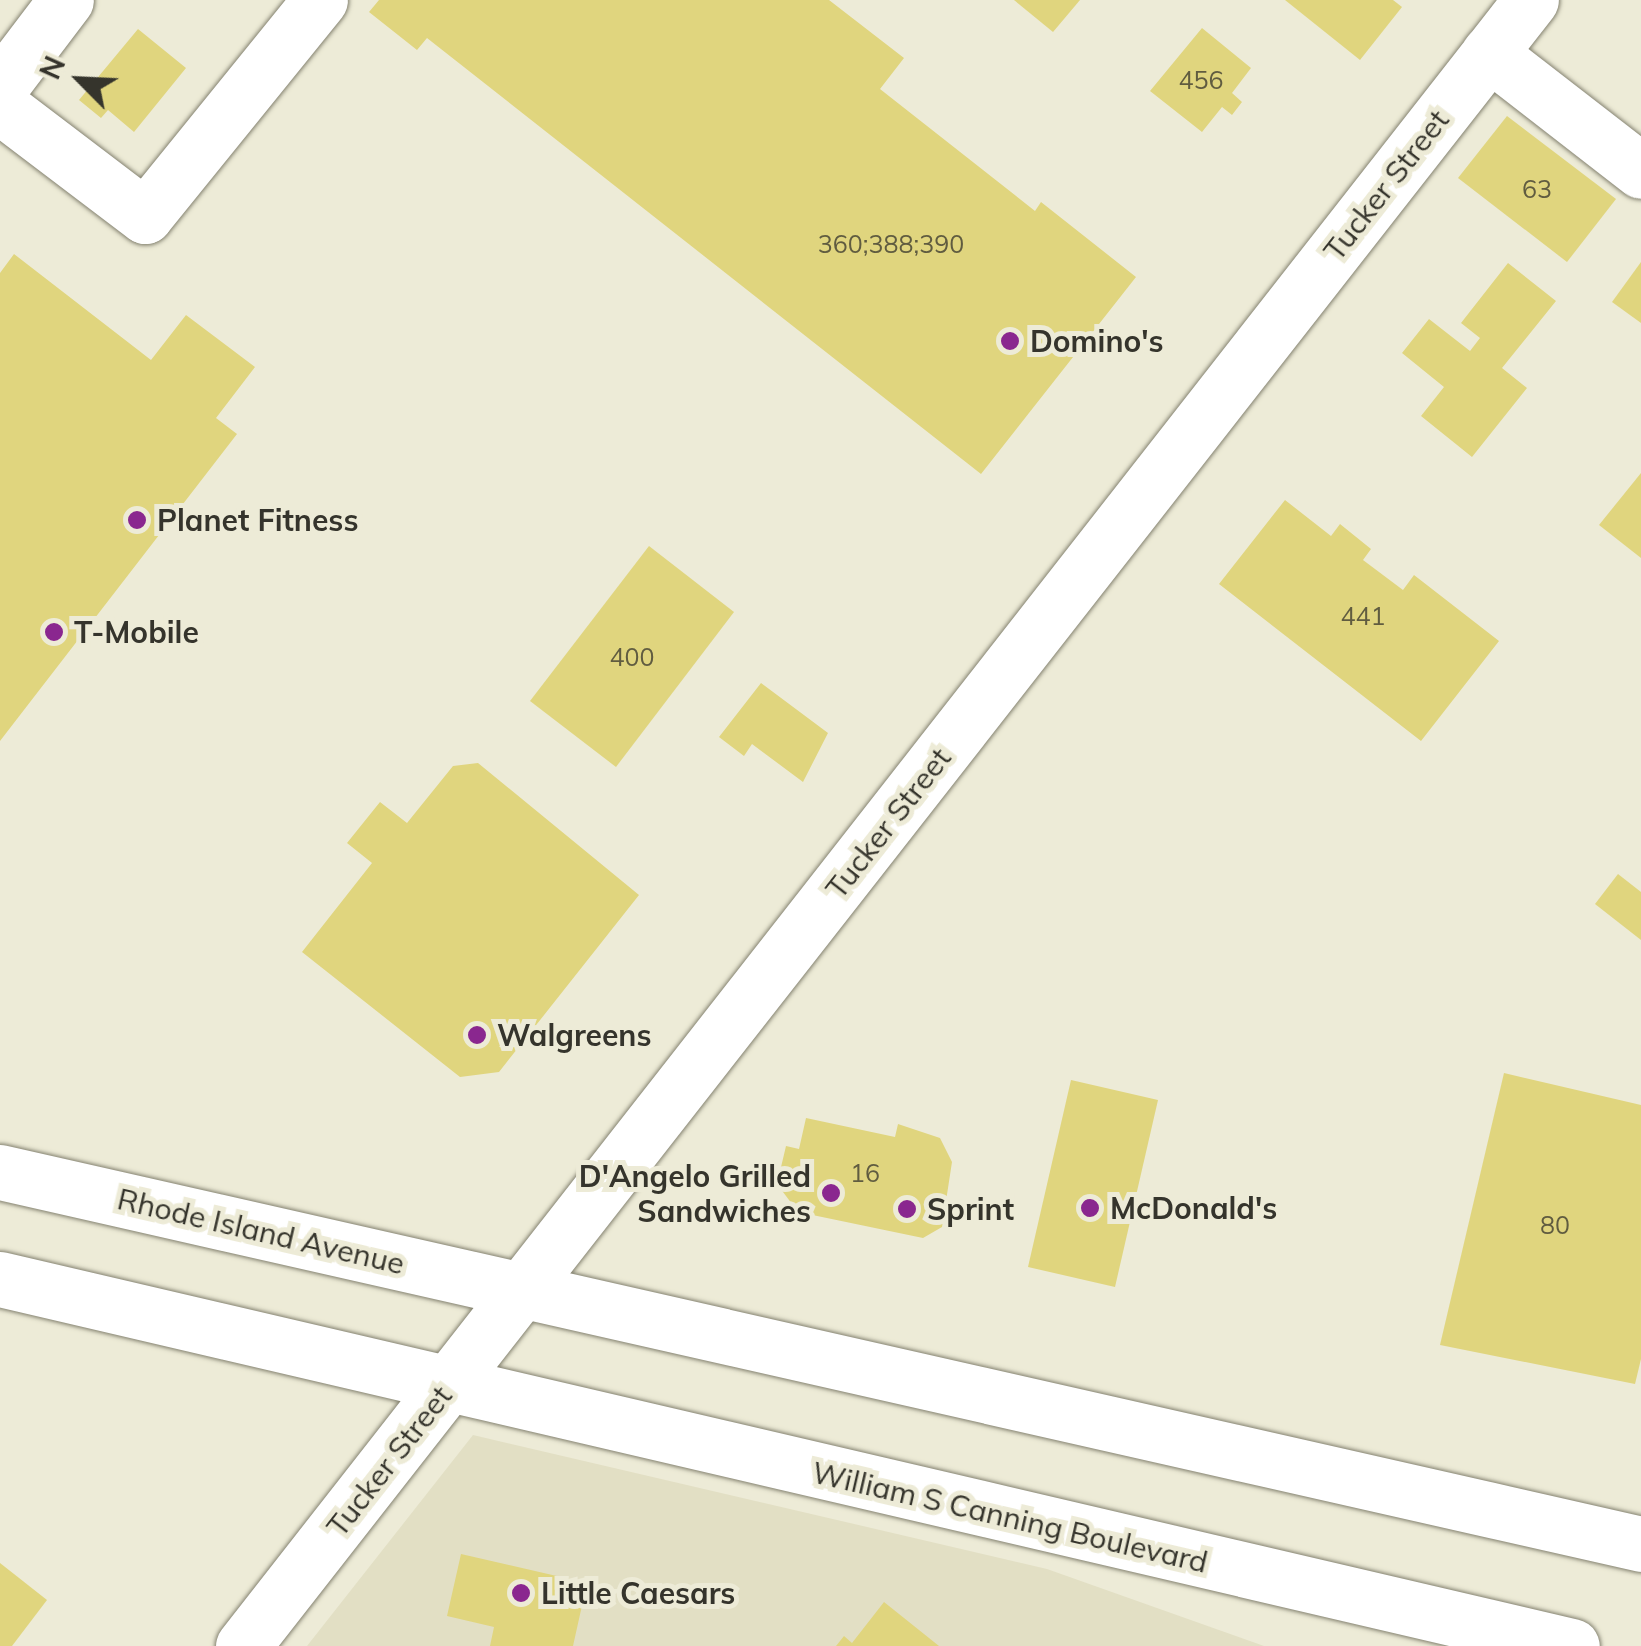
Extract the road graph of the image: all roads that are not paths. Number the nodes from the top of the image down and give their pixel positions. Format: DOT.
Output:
graph roads {
  1 [pos="66,0"];
  2 [pos="320,0"];
  3 [pos="1531,0"];
  4 [pos="1489,54"];
  5 [pos="0,88"];
  6 [pos="0,106"];
  7 [pos="1641,171"];
  8 [pos="0,1172"];
  9 [pos="0,1279"];
  10 [pos="522,1290"];
  11 [pos="450,1383"];
  12 [pos="1641,1544"];
  13 [pos="1562,1645"];
  14 [pos="244,1646"];
  1 -- 5 [label="main road"];
  2 -- 6 [label="main road"];
  3 -- 4 [label="main road, Tucker Street"];
  4 -- 7 [label="main road"];
  4 -- 10 [label="main road, Tucker Street"];
  8 -- 10 [label="main road, Rhode Island Avenue"];
  9 -- 11 [label="main road"];
  10 -- 11 [label="main road, Tucker Street"];
  10 -- 12 [label="main road"];
  11 -- 13 [label="main road, William S Canning Boulevard"];
  11 -- 14 [label="main road, Tucker Street"];
}
